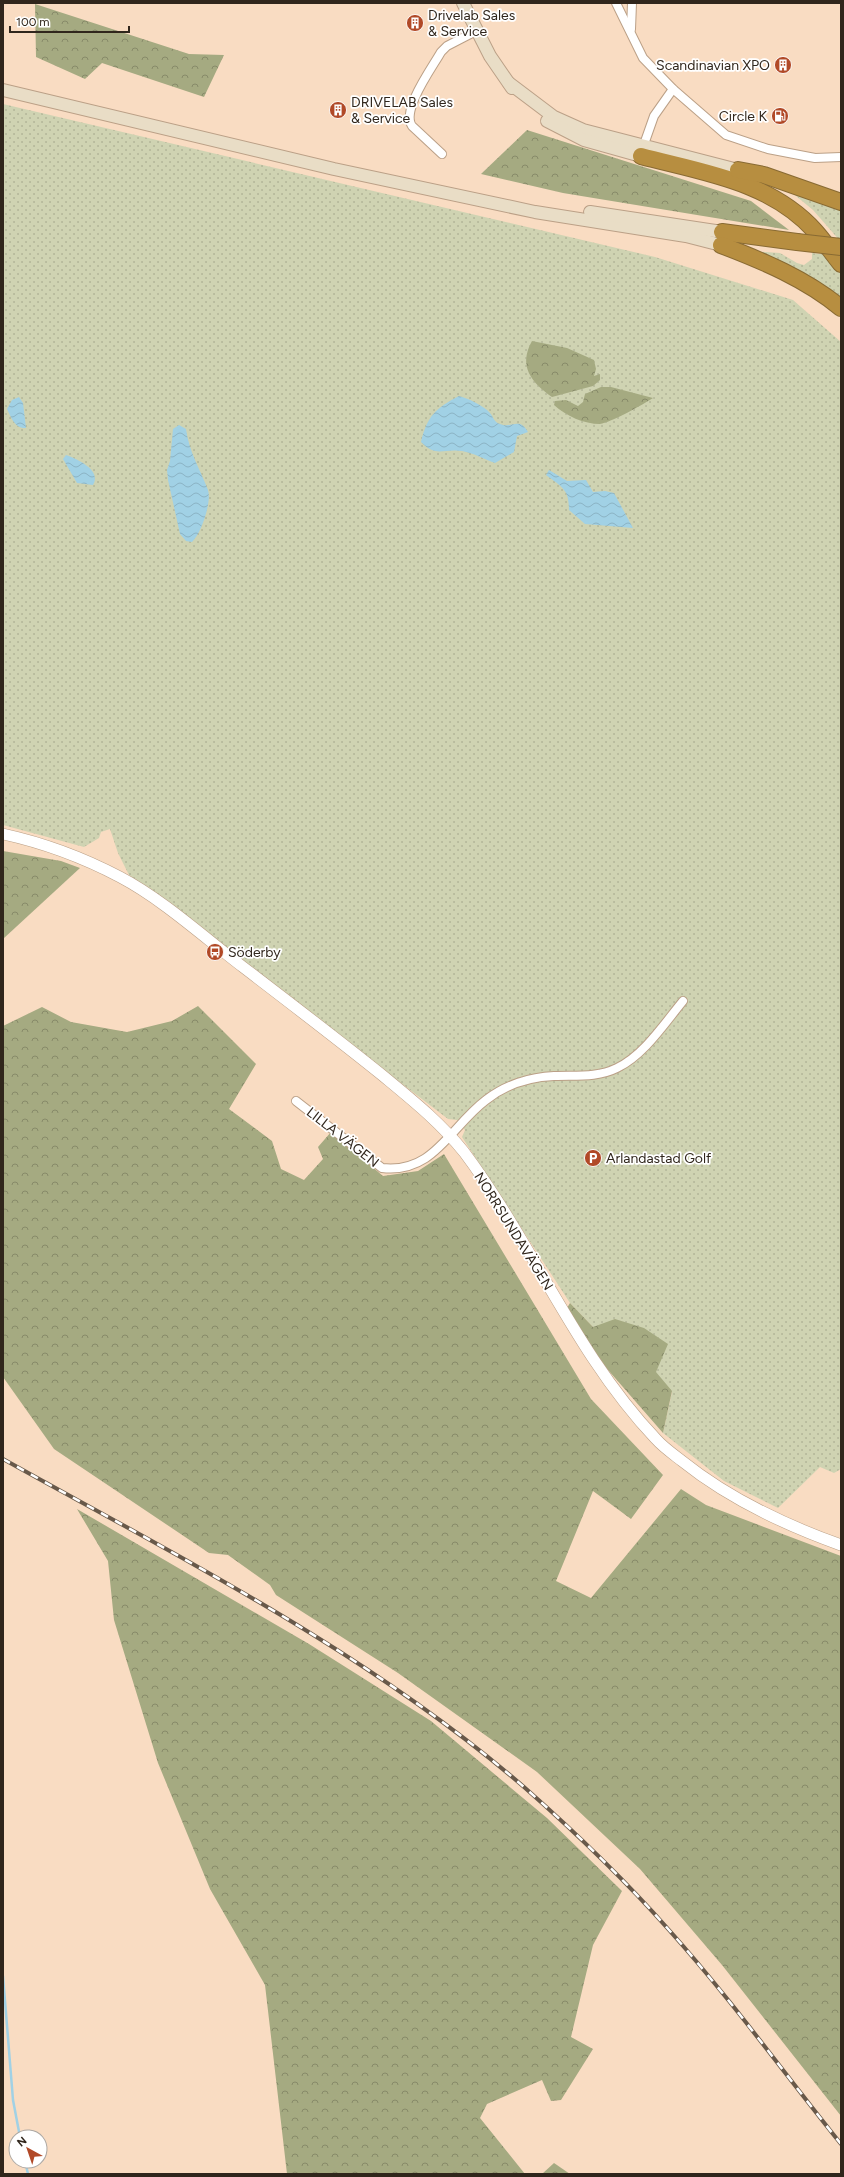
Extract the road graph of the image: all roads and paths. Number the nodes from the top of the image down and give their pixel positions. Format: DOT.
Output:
graph roads {
  1 [pos="463,3"];
  2 [pos="617,3"];
  3 [pos="625,3"];
  4 [pos="632,3"];
  5 [pos="476,30"];
  6 [pos="631,30"];
  7 [pos="673,89"];
  8 [pos="3,90"];
  9 [pos="642,152"];
  10 [pos="442,154"];
  11 [pos="841,157"];
  12 [pos="738,170"];
  13 [pos="841,202"];
  14 [pos="722,239"];
  15 [pos="841,247"];
  16 [pos="841,251"];
  17 [pos="841,264"];
  18 [pos="841,308"];
  19 [pos="3,834"];
  20 [pos="683,1001"];
  21 [pos="296,1101"];
  22 [pos="450,1135"];
  23 [pos="841,1545"];
  1 -- 5 [label="main road"];
  2 -- 3 [label="street"];
  2 -- 6 [label="street"];
  4 -- 6 [label="street"];
  5 -- 9 [label="main road"];
  5 -- 10 [label="street"];
  6 -- 7 [label="street"];
  7 -- 9 [label="street"];
  7 -- 11 [label="street"];
  8 -- 14 [label="main road"];
  9 -- 12 [label="main road"];
  9 -- 17 [label="highway"];
  12 -- 13 [label="highway"];
  12 -- 16 [label="highway"];
  14 -- 15 [label="highway, bridge"];
  14 -- 18 [label="highway"];
  19 -- 22 [label="street, NORRSUNDAVÄGEN"];
  20 -- 22 [label="street, LILLA VÄGEN"];
  21 -- 22 [label="street, LILLA VÄGEN"];
  22 -- 23 [label="street, NORRSUNDAVÄGEN"];
}
